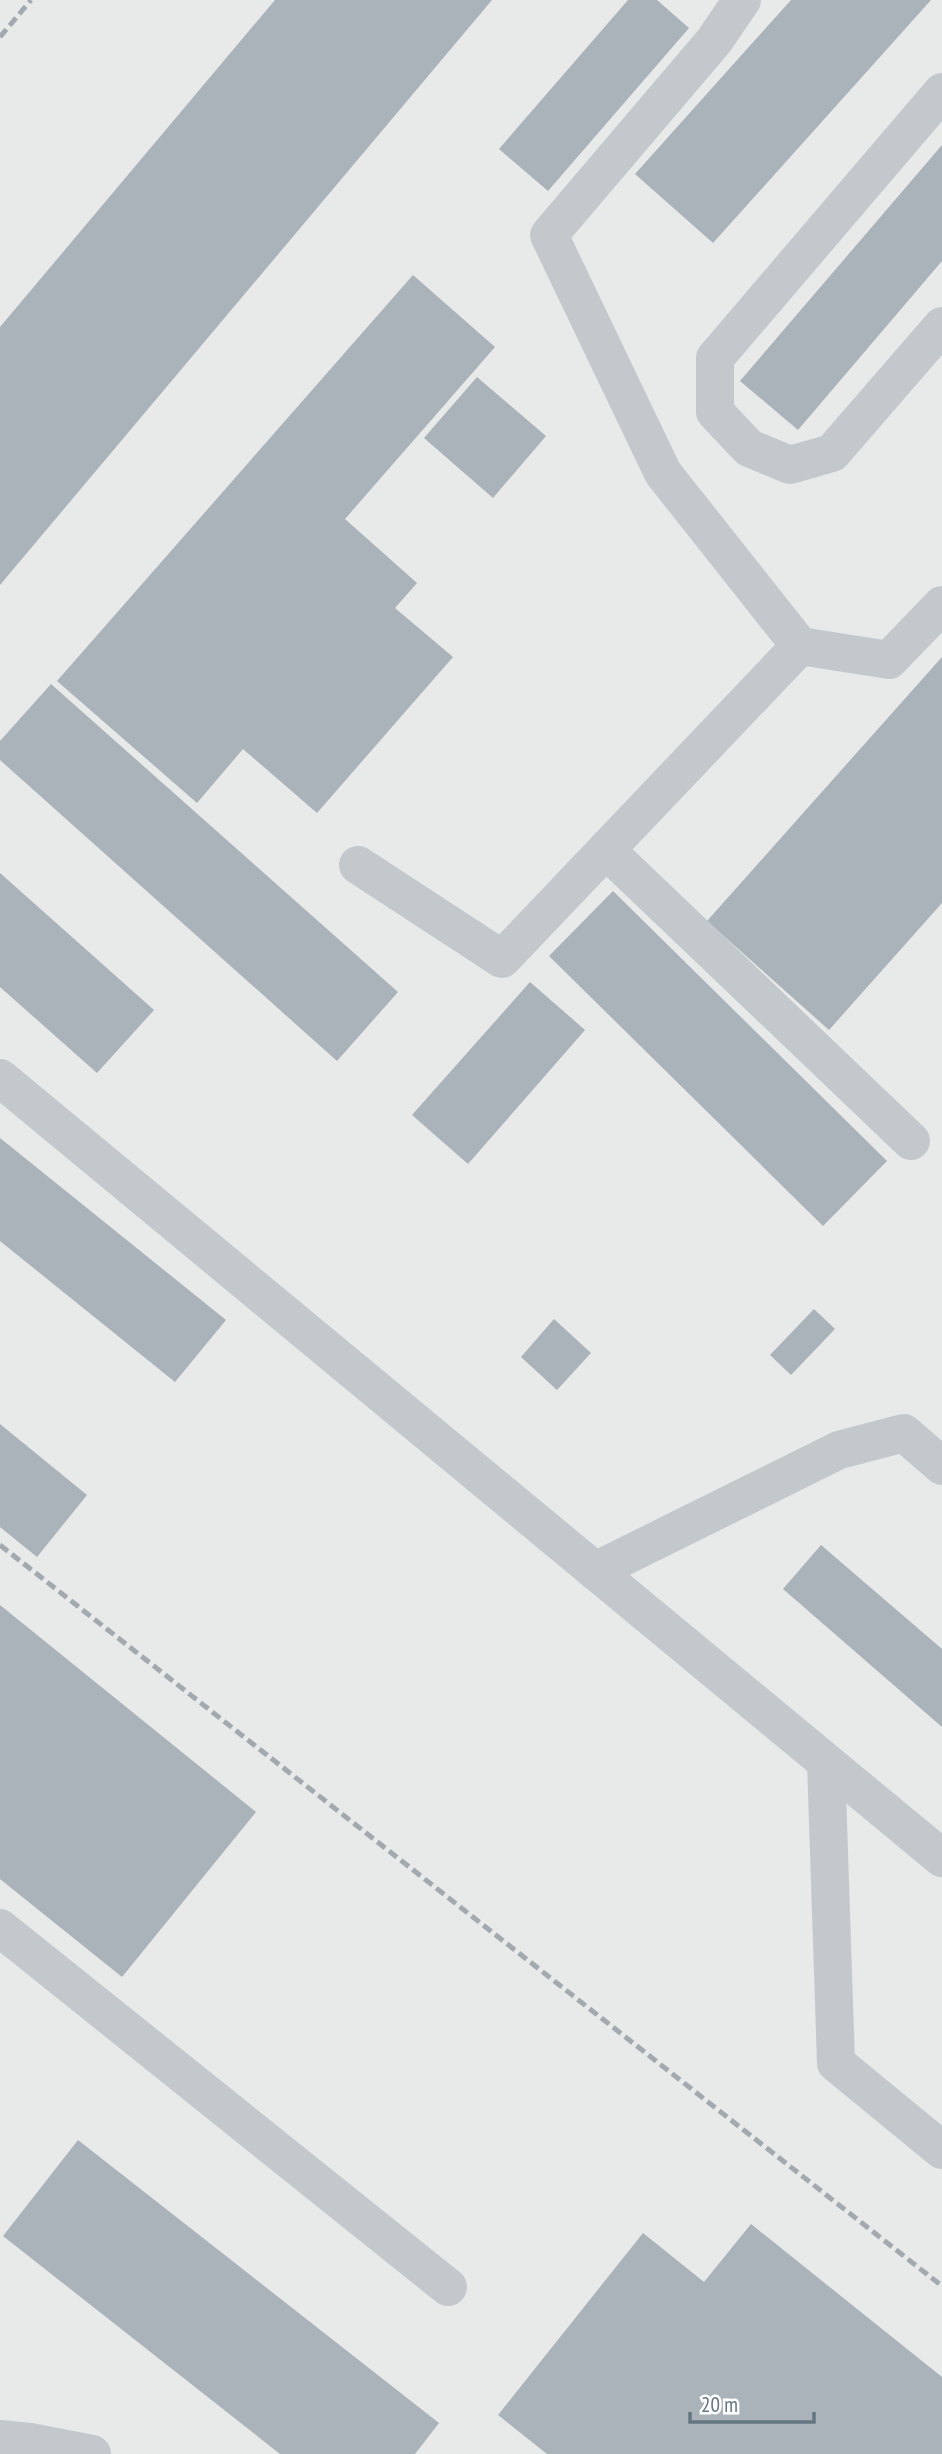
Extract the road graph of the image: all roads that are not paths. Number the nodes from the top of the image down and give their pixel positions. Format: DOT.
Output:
graph roads {
  1 [pos="742,0"];
  2 [pos="942,93"];
  3 [pos="942,326"];
  4 [pos="942,605"];
  5 [pos="800,646"];
  6 [pos="606,850"];
  7 [pos="358,865"];
  8 [pos="0,1078"];
  9 [pos="911,1140"];
  10 [pos="942,1466"];
  11 [pos="595,1571"];
  12 [pos="826,1762"];
  13 [pos="942,1858"];
  14 [pos="0,1928"];
  15 [pos="942,2150"];
  16 [pos="448,2287"];
  17 [pos="0,2439"];
  18 [pos="92,2454"];
  1 -- 5 [label="street"];
  2 -- 3 [label="street"];
  4 -- 5 [label="street"];
  5 -- 6 [label="street"];
  6 -- 7 [label="street"];
  6 -- 9 [label="street"];
  8 -- 11 [label="street"];
  10 -- 11 [label="street"];
  11 -- 12 [label="street"];
  12 -- 13 [label="street"];
  12 -- 15 [label="street"];
  14 -- 16 [label="street"];
  17 -- 18 [label="street"];
}
